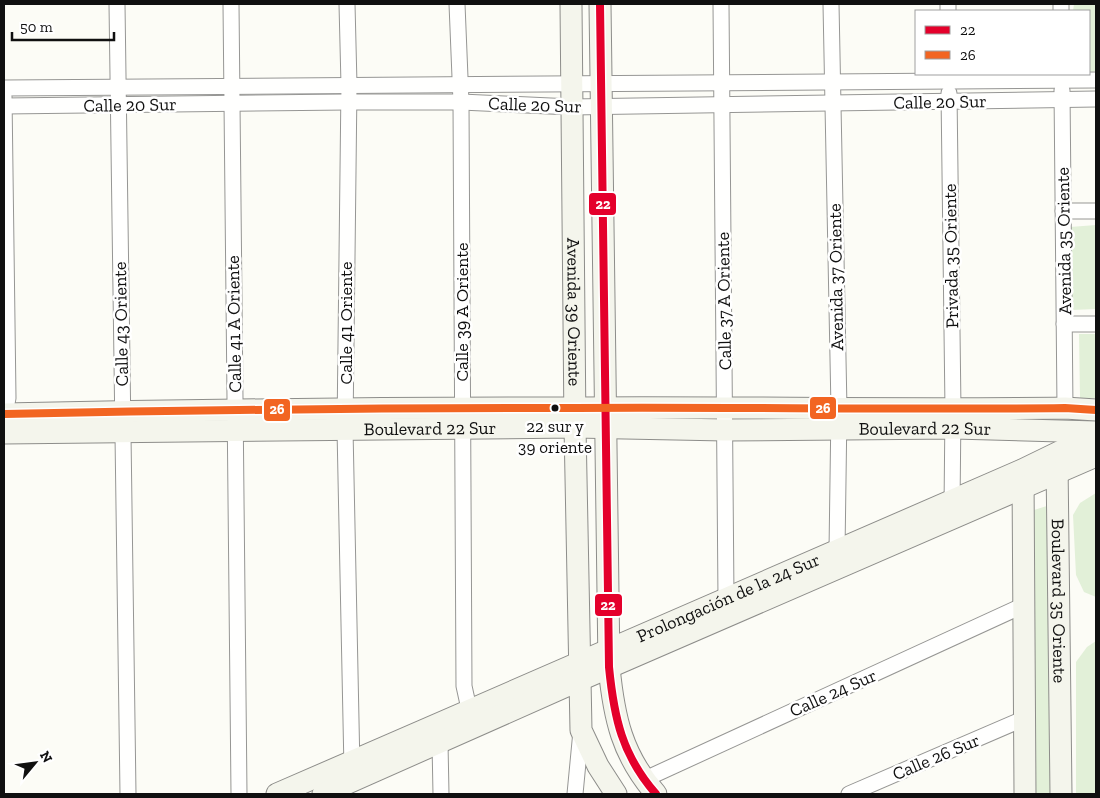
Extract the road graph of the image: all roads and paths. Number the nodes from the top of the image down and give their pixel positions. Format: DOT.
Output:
graph roads {
  1 [pos="117,4"];
  2 [pos="232,4"];
  3 [pos="347,4"];
  4 [pos="457,4"];
  5 [pos="571,4"];
  6 [pos="600,4"];
  7 [pos="720,4"];
  8 [pos="831,4"];
  9 [pos="1062,77"];
  10 [pos="949,78"];
  11 [pos="1096,80"];
  12 [pos="832,82"];
  13 [pos="349,84"];
  14 [pos="601,84"];
  15 [pos="721,84"];
  16 [pos="572,85"];
  17 [pos="459,86"];
  18 [pos="4,88"];
  19 [pos="117,88"];
  20 [pos="232,88"];
  21 [pos="1096,99"];
  22 [pos="1062,100"];
  23 [pos="348,102"];
  24 [pos="461,102"];
  25 [pos="949,102"];
  26 [pos="231,104"];
  27 [pos="832,104"];
  28 [pos="117,105"];
  29 [pos="4,106"];
  30 [pos="722,106"];
  31 [pos="572,107"];
  32 [pos="601,107"];
  33 [pos="1063,211"];
  34 [pos="1096,211"];
  35 [pos="1064,324"];
  36 [pos="1096,324"];
  37 [pos="1065,408"];
  38 [pos="1096,410"];
  39 [pos="123,411"];
  40 [pos="575,417"];
  41 [pos="605,418"];
  42 [pos="953,418"];
  43 [pos="345,419"];
  44 [pos="462,419"];
  45 [pos="839,419"];
  46 [pos="4,420"];
  47 [pos="236,420"];
  48 [pos="725,420"];
  49 [pos="1060,430"];
  50 [pos="123,432"];
  51 [pos="1096,433"];
  52 [pos="1096,456"];
  53 [pos="1057,464"];
  54 [pos="1023,479"];
  55 [pos="952,510"];
  56 [pos="837,551"];
  57 [pos="726,598"];
  58 [pos="1022,606"];
  59 [pos="608,658"];
  60 [pos="580,671"];
  61 [pos="469,710"];
  62 [pos="1024,720"];
  63 [pos="582,730"];
  64 [pos="440,743"];
  65 [pos="353,771"];
  66 [pos="650,787"];
  67 [pos="128,794"];
  68 [pos="239,794"];
  69 [pos="277,794"];
  70 [pos="323,794"];
  71 [pos="441,794"];
  72 [pos="575,794"];
  73 [pos="616,794"];
  74 [pos="848,794"];
  75 [pos="1025,794"];
  76 [pos="1062,794"];
  1 -- 19 [label="street, Calle 43 Oriente"];
  2 -- 20 [label="street, Calle 41 A Oriente"];
  3 -- 13 [label="street, Calle 41 Oriente"];
  4 -- 17 [label="street, Calle 39 A Oriente"];
  5 -- 16 [label="main road, Avenida 39 Oriente"];
  6 -- 14 [label="main road, Avenida 39 Oriente"];
  7 -- 15 [label="street, Calle 37 A Oriente"];
  8 -- 12 [label="street, Avenida 37 Oriente"];
  9 -- 10 [label="street, Calle 20 Sur"];
  9 -- 11 [label="street, Calle 20 Sur"];
  9 -- 22 [label="street, Avenida 35 Oriente"];
  10 -- 12 [label="street, Calle 20 Sur"];
  10 -- 25 [label="street, Privada 35 Oriente"];
  12 -- 15 [label="street, Calle 20 Sur"];
  12 -- 27 [label="street, Avenida 37 Oriente"];
  13 -- 17 [label="street, Calle 20 Sur"];
  13 -- 20 [label="street, Calle 20 Sur"];
  13 -- 23 [label="street, Calle 41 Oriente"];
  14 -- 15 [label="street, Calle 20 Sur"];
  14 -- 16 [label="street, Calle 20 Sur"];
  14 -- 32 [label="main road, Avenida 39 Oriente"];
  15 -- 30 [label="street, Calle 37 A Oriente"];
  16 -- 17 [label="street, Calle 20 Sur"];
  16 -- 31 [label="main road, Avenida 39 Oriente"];
  17 -- 24 [label="street, Calle 39 A Oriente"];
  18 -- 19 [label="street, Calle 20 Sur"];
  18 -- 29 [label="street"];
  19 -- 20 [label="street, Calle 20 Sur"];
  19 -- 28 [label="street, Calle 43 Oriente"];
  20 -- 26 [label="street, Calle 41 A Oriente"];
  21 -- 22 [label="street, Calle 20 Sur"];
  22 -- 25 [label="street, Calle 20 Sur"];
  22 -- 33 [label="street, Avenida 35 Oriente"];
  23 -- 24 [label="street, Calle 20 Sur"];
  23 -- 26 [label="street, Calle 20 Sur"];
  23 -- 43 [label="street, Calle 41 Oriente"];
  24 -- 31 [label="street, Calle 20 Sur"];
  24 -- 44 [label="street, Calle 39 A Oriente"];
  25 -- 27 [label="street, Calle 20 Sur"];
  25 -- 42 [label="street, Privada 35 Oriente"];
  26 -- 28 [label="street, Calle 20 Sur"];
  26 -- 47 [label="street, Calle 41 A Oriente"];
  27 -- 30 [label="street, Calle 20 Sur"];
  27 -- 45 [label="street, Avenida 37 Oriente"];
  28 -- 29 [label="street, Calle 20 Sur"];
  28 -- 39 [label="street, Calle 43 Oriente"];
  29 -- 46 [label="street"];
  30 -- 32 [label="street, Calle 20 Sur"];
  30 -- 48 [label="street, Calle 37 A Oriente"];
  31 -- 32 [label="street, Calle 20 Sur"];
  31 -- 40 [label="main road, Avenida 39 Oriente"];
  32 -- 41 [label="main road, Avenida 39 Oriente"];
  33 -- 34 [label="street"];
  33 -- 35 [label="street, Avenida 35 Oriente"];
  35 -- 36 [label="street"];
  35 -- 37 [label="street, Avenida 35 Oriente"];
  37 -- 38 [label="main road, Boulevard 22 Sur"];
  37 -- 42 [label="main road, Boulevard 22 Sur"];
  37 -- 49 [label="main road, Boulevard 35 Oriente"];
  39 -- 46 [label="main road, Boulevard 22 Sur"];
  39 -- 47 [label="main road, Boulevard 22 Sur"];
  39 -- 50 [label="street, Calle 43 Oriente"];
  40 -- 41 [label="main road, Boulevard 22 Sur"];
  40 -- 44 [label="main road, Boulevard 22 Sur"];
  40 -- 60 [label="main road, Avenida 39 Oriente"];
  41 -- 48 [label="main road, Boulevard 22 Sur"];
  41 -- 59 [label="main road, Avenida 39 Oriente"];
  42 -- 45 [label="main road, Boulevard 22 Sur"];
  42 -- 49 [label="main road, Boulevard 22 Sur"];
  42 -- 55 [label="street, Privada 35 Oriente"];
  43 -- 44 [label="main road, Boulevard 22 Sur"];
  43 -- 47 [label="main road, Boulevard 22 Sur"];
  43 -- 65 [label="street, Calle 41 Oriente"];
  44 -- 61 [label="street, Calle 39 A Oriente"];
  45 -- 48 [label="main road, Boulevard 22 Sur"];
  45 -- 56 [label="street, Avenida 37 Oriente"];
  46 -- 50 [label="main road, Boulevard 22 Sur"];
  47 -- 50 [label="main road, Boulevard 22 Sur"];
  47 -- 68 [label="street, Calle 41 A Oriente"];
  48 -- 57 [label="street, Calle 37 A Oriente"];
  49 -- 51 [label="main road, Boulevard 22 Sur"];
  49 -- 53 [label="main road, Boulevard 35 Oriente"];
  50 -- 67 [label="street, Calle 43 Oriente"];
  51 -- 53 [label="main road, Prolongación de la 24 Sur"];
  52 -- 53 [label="main road, Prolongación de la 24 Sur"];
  53 -- 54 [label="main road, Prolongación de la 24 Sur"];
  53 -- 76 [label="main road, Boulevard 35 Oriente"];
  54 -- 55 [label="main road, Prolongación de la 24 Sur"];
  54 -- 58 [label="main road, Boulevard 35 Oriente"];
  55 -- 56 [label="main road, Prolongación de la 24 Sur"];
  55 -- 59 [label="main road, Prolongación de la 24 Sur"];
  56 -- 57 [label="main road, Prolongación de la 24 Sur"];
  57 -- 59 [label="main road, Prolongación de la 24 Sur"];
  58 -- 62 [label="main road, Boulevard 35 Oriente"];
  58 -- 66 [label="street, Calle 24 Sur"];
  59 -- 60 [label="main road, Prolongación de la 24 Sur"];
  59 -- 66 [label="main road, Avenida 39 Oriente"];
  60 -- 61 [label="main road, Prolongación de la 24 Sur"];
  60 -- 63 [label="main road, Avenida 39 Oriente"];
  60 -- 64 [label="main road, Prolongación de la 24 Sur"];
  61 -- 65 [label="main road, Prolongación de la 24 Sur"];
  62 -- 74 [label="street, Calle 26 Sur"];
  62 -- 75 [label="main road, Boulevard 35 Oriente"];
  63 -- 72 [label="street"];
  63 -- 73 [label="main road"];
  64 -- 65 [label="main road, Prolongación de la 24 Sur"];
  64 -- 71 [label="street"];
  65 -- 69 [label="main road, Prolongación de la 24 Sur"];
  65 -- 70 [label="main road, Prolongación de la 24 Sur"];
}
